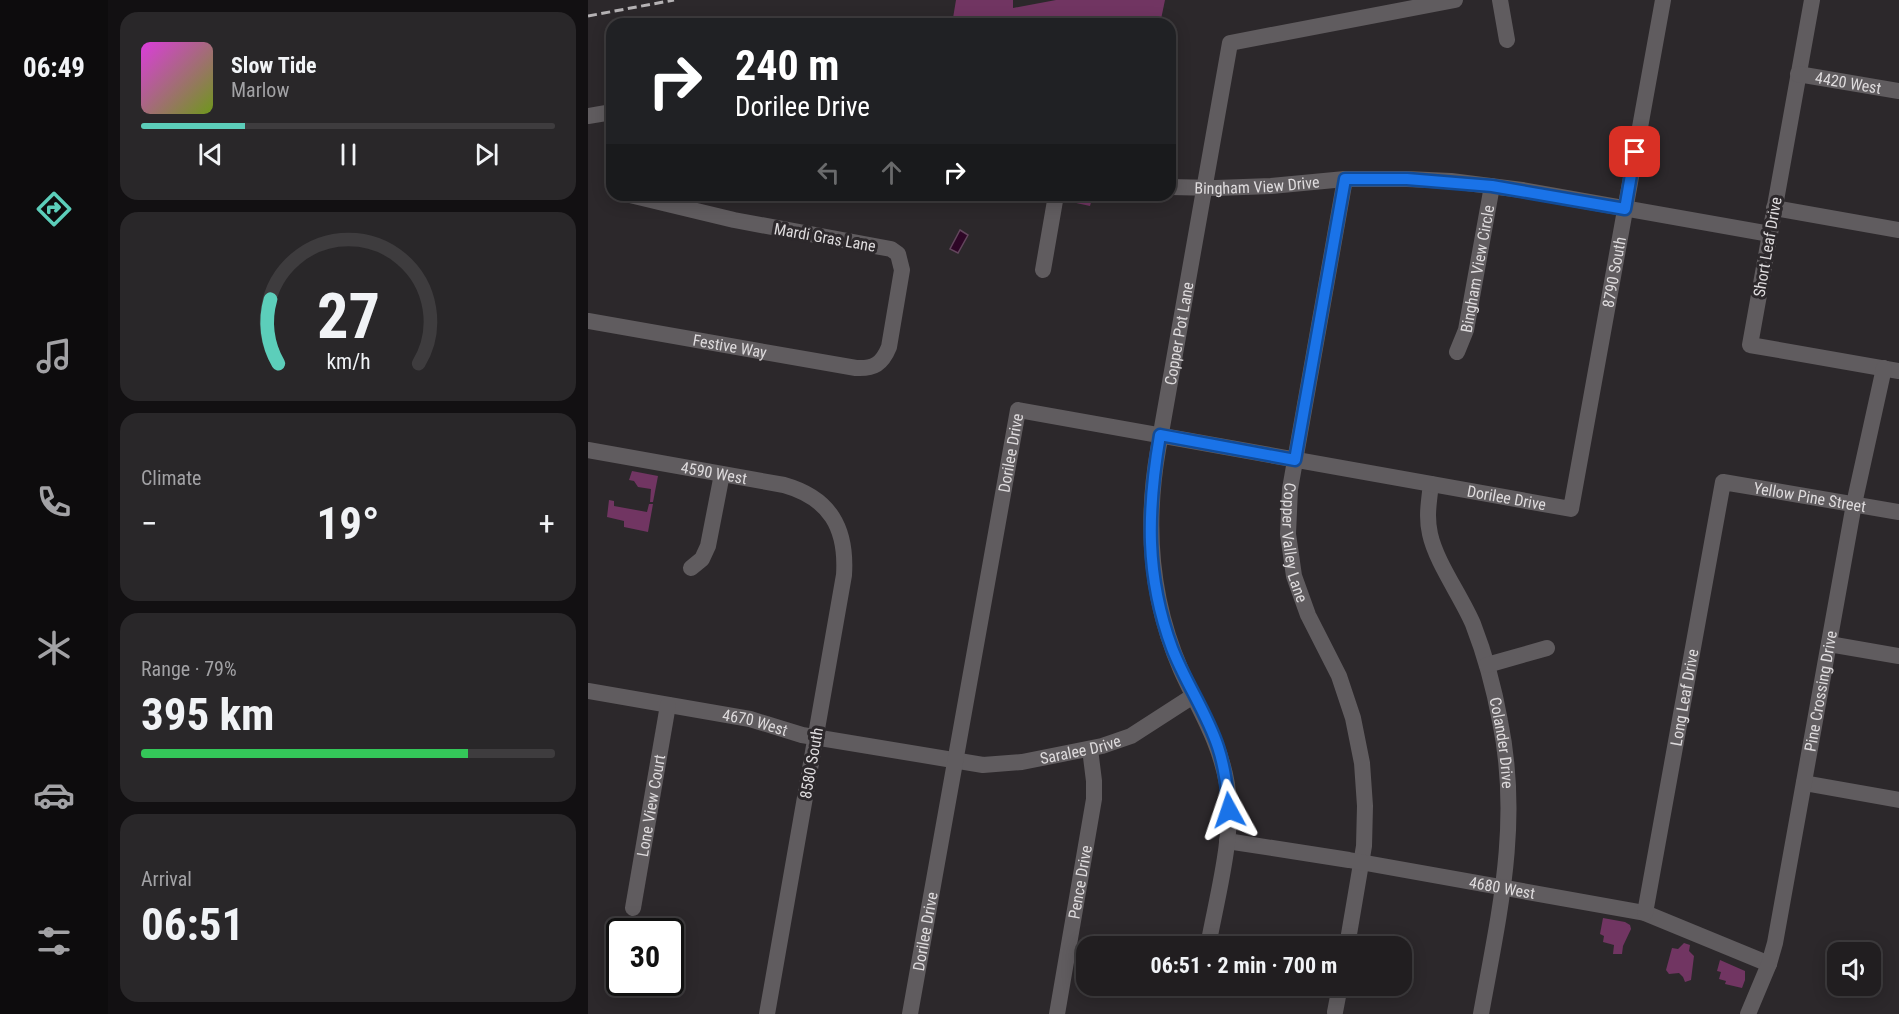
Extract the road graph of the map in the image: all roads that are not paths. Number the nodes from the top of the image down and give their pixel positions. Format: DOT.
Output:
graph roads {
  1 [pos="1455,0"];
  2 [pos="1500,0"];
  3 [pos="1663,0"];
  4 [pos="1812,0"];
  5 [pos="1507,40"];
  6 [pos="1798,74"];
  7 [pos="1899,91"];
  8 [pos="606,113"];
  9 [pos="588,116"];
  10 [pos="1345,179"];
  11 [pos="1492,186"];
  12 [pos="1176,187"];
  13 [pos="1205,188"];
  14 [pos="655,201"];
  15 [pos="1055,201"];
  16 [pos="1774,208"];
  17 [pos="1625,209"];
  18 [pos="1899,230"];
  19 [pos="1770,234"];
  20 [pos="1042,270"];
  21 [pos="588,321"];
  22 [pos="1457,352"];
  23 [pos="871,367"];
  24 [pos="1892,369"];
  25 [pos="1160,435"];
  26 [pos="588,450"];
  27 [pos="1295,460"];
  28 [pos="722,474"];
  29 [pos="1723,482"];
  30 [pos="1431,484"];
  31 [pos="1854,504"];
  32 [pos="1571,509"];
  33 [pos="1899,512"];
  34 [pos="831,514"];
  35 [pos="691,568"];
  36 [pos="1829,644"];
  37 [pos="1547,648"];
  38 [pos="1899,656"];
  39 [pos="1487,665"];
  40 [pos="588,691"];
  41 [pos="1194,696"];
  42 [pos="668,705"];
  43 [pos="815,738"];
  44 [pos="1090,749"];
  45 [pos="955,762"];
  46 [pos="1804,783"];
  47 [pos="1899,800"];
  48 [pos="1227,841"];
  49 [pos="1361,863"];
  50 [pos="1503,888"];
  51 [pos="633,908"];
  52 [pos="1645,914"];
  53 [pos="1210,936"];
  54 [pos="1349,936"];
  55 [pos="1769,964"];
  56 [pos="1338,996"];
  57 [pos="1335,1012"];
  58 [pos="767,1014"];
  59 [pos="910,1014"];
  60 [pos="1057,1014"];
  61 [pos="1481,1014"];
  62 [pos="1748,1014"];
  1 -- 13 [label="street, Copper Pot Lane"];
  2 -- 5 [label="street"];
  3 -- 17 [label="street, 8790 South"];
  4 -- 6 [label="street, Short Leaf Drive"];
  6 -- 7 [label="street, 4420 West"];
  6 -- 16 [label="street, Short Leaf Drive"];
  8 -- 9 [label="street"];
  10 -- 11 [label="street, Bingham View Drive"];
  10 -- 13 [label="street, Bingham View Drive"];
  10 -- 27 [label="street, Copper Valley Lane"];
  11 -- 17 [label="street, Bingham View Drive"];
  11 -- 22 [label="street, Bingham View Circle"];
  12 -- 13 [label="street, Bingham View Drive"];
  13 -- 25 [label="street, Copper Pot Lane"];
  14 -- 23 [label="street, Mardi Gras Lane"];
  15 -- 20 [label="street"];
  16 -- 18 [label="street"];
  16 -- 19 [label="street, Short Leaf Drive"];
  17 -- 19 [label="street, Bingham View Drive"];
  17 -- 32 [label="street, 8790 South"];
  19 -- 24 [label="street, Short Leaf Drive"];
  21 -- 23 [label="street, Festive Way"];
  24 -- 31 [label="street, Pine Crossing Drive"];
  25 -- 27 [label="street, Dorilee Drive"];
  25 -- 41 [label="street, Copper Pot Lane"];
  25 -- 45 [label="street, Dorilee Drive"];
  26 -- 28 [label="street, 4590 West"];
  27 -- 30 [label="street, Dorilee Drive"];
  27 -- 49 [label="street, Copper Valley Lane"];
  28 -- 34 [label="street, 4590 West"];
  28 -- 35 [label="street"];
  29 -- 31 [label="street, Yellow Pine Street"];
  29 -- 52 [label="street, Long Leaf Drive"];
  30 -- 32 [label="street, Dorilee Drive"];
  30 -- 39 [label="street, Colander Drive"];
  31 -- 33 [label="street, Yellow Pine Street"];
  31 -- 36 [label="street, Pine Crossing Drive"];
  34 -- 43 [label="street, 8580 South"];
  36 -- 38 [label="street"];
  36 -- 46 [label="street, Pine Crossing Drive"];
  37 -- 39 [label="street"];
  39 -- 50 [label="street, Colander Drive"];
  40 -- 42 [label="street, 4670 West"];
  41 -- 44 [label="street, Saralee Drive"];
  41 -- 48 [label="street, Copper Pot Lane"];
  42 -- 43 [label="street, 4670 West"];
  42 -- 51 [label="street, Lone View Court"];
  43 -- 45 [label="street, 4670 West"];
  43 -- 58 [label="street, 8580 South"];
  44 -- 45 [label="street, Saralee Drive"];
  44 -- 60 [label="street, Pence Drive"];
  45 -- 59 [label="street, Dorilee Drive"];
  46 -- 47 [label="street"];
  46 -- 55 [label="street, Pine Crossing Drive"];
  48 -- 49 [label="street, 4680 West"];
  48 -- 53 [label="street, Copper Pot Lane"];
  49 -- 50 [label="street, 4680 West"];
  49 -- 54 [label="street, Copper Valley Lane"];
  50 -- 52 [label="street, 4680 West"];
  50 -- 61 [label="street, Colander Drive"];
  52 -- 55 [label="street, 4680 West"];
  55 -- 62 [label="street, Pine Crossing Drive"];
  56 -- 57 [label="street"];
}
